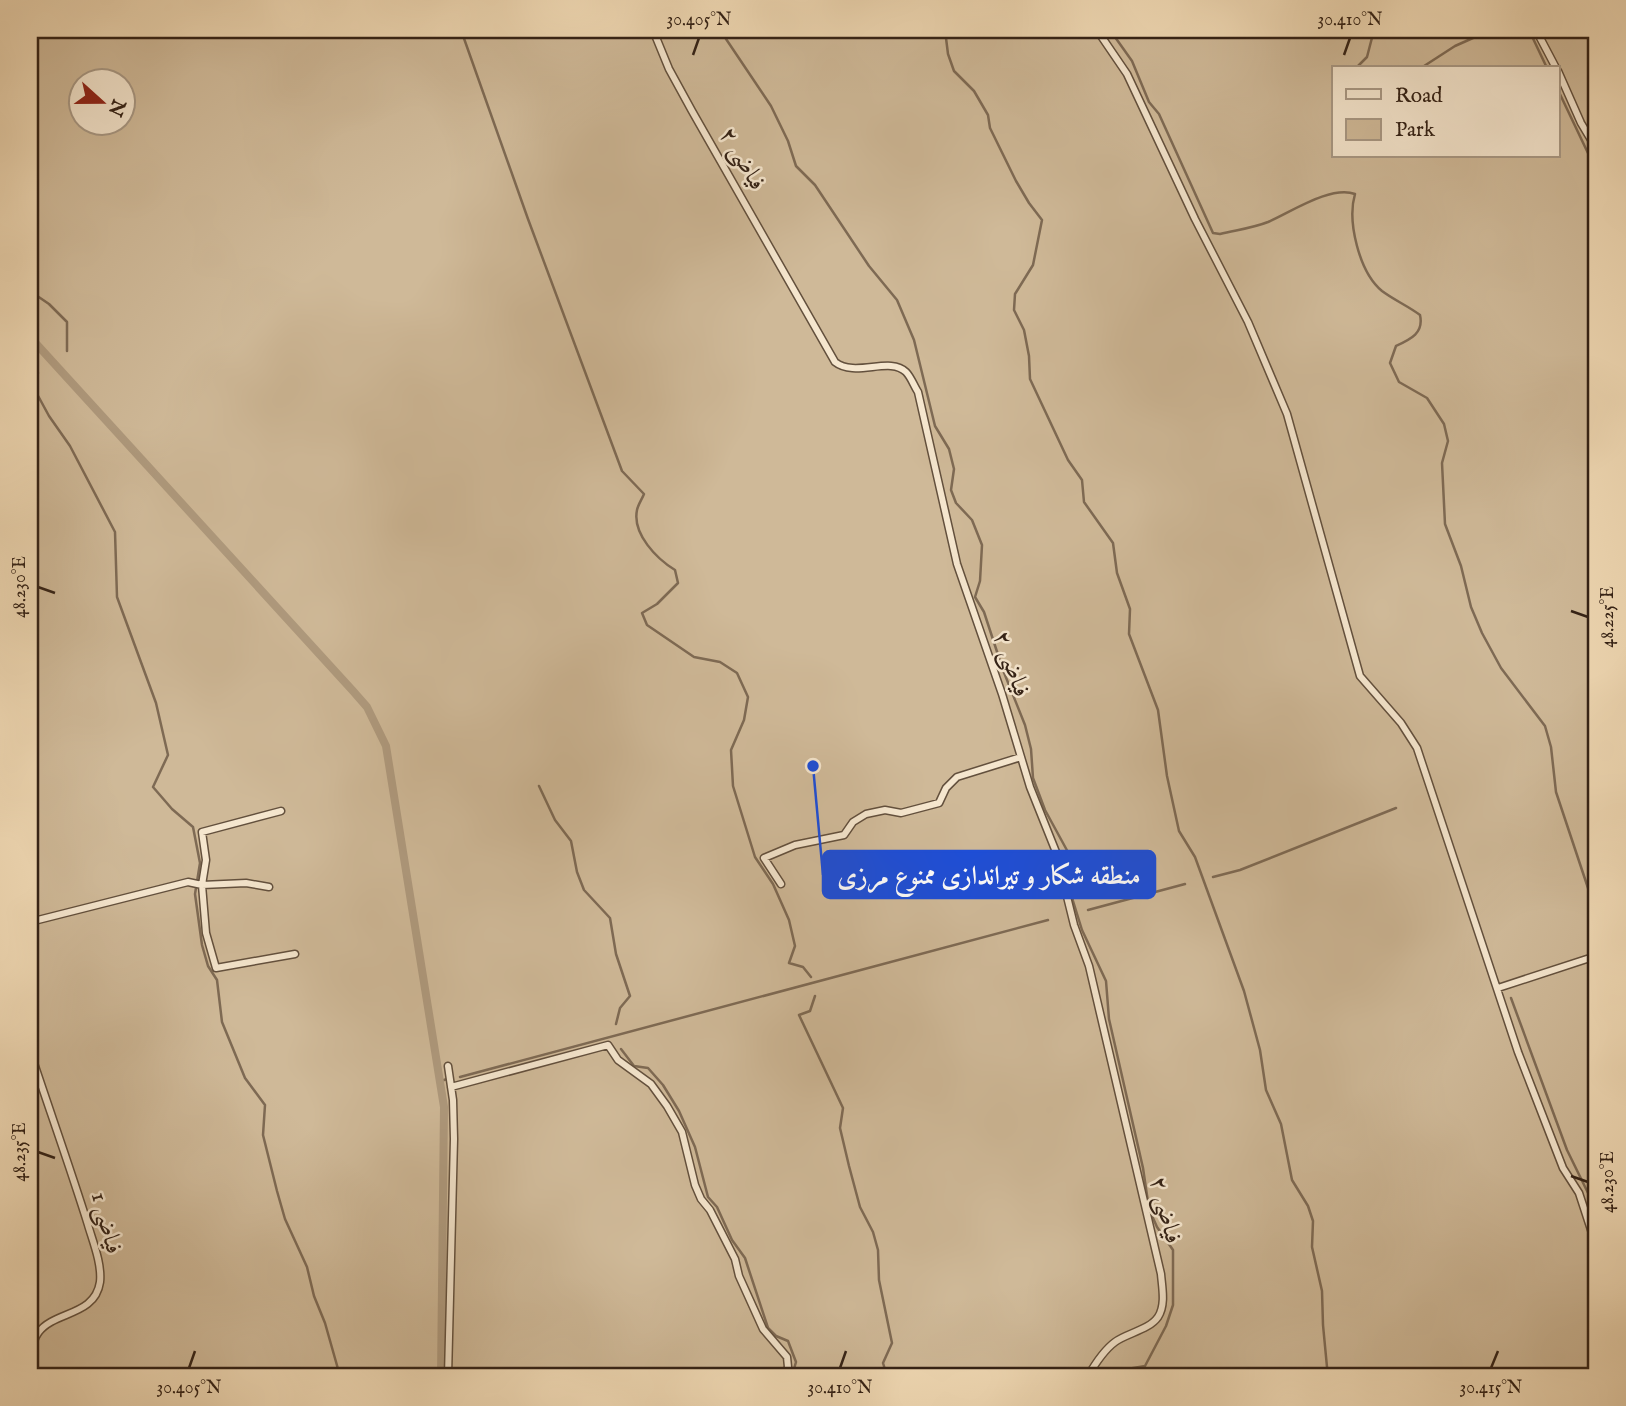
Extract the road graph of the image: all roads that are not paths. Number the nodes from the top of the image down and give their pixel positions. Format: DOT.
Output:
graph roads {
  1 [pos="653,30"];
  2 [pos="1097,30"];
  3 [pos="1536,30"];
  4 [pos="1555,66"];
  5 [pos="1560,76"];
  6 [pos="1596,148"];
  7 [pos="1021,757"];
  8 [pos="281,811"];
  9 [pos="198,884"];
  10 [pos="781,884"];
  11 [pos="269,887"];
  12 [pos="30,922"];
  13 [pos="295,954"];
  14 [pos="1596,956"];
  15 [pos="1498,988"];
  16 [pos="30,1051"];
  17 [pos="448,1066"];
  18 [pos="33,1074"];
  19 [pos="451,1087"];
  20 [pos="1596,1245"];
  21 [pos="32,1334"];
  22 [pos="35,1376"];
  23 [pos="448,1376"];
  24 [pos="784,1376"];
  25 [pos="1088,1376"];
  1 -- 7 [label="street, فیاضی ۲"];
  2 -- 15 [label="street"];
  3 -- 4 [label="street"];
  5 -- 6 [label="street"];
  7 -- 10 [label="street"];
  7 -- 25 [label="street, فیاضی ۲"];
  8 -- 9 [label="street"];
  9 -- 11 [label="street"];
  9 -- 12 [label="street"];
  9 -- 13 [label="street"];
  14 -- 15 [label="street"];
  15 -- 20 [label="street"];
  16 -- 18 [label="street, فیاضی 1"];
  17 -- 19 [label="street"];
  18 -- 21 [label="street, فیاضی 1"];
  19 -- 23 [label="street"];
  19 -- 24 [label="street"];
  21 -- 22 [label="street, فیاضی 1"];
}
